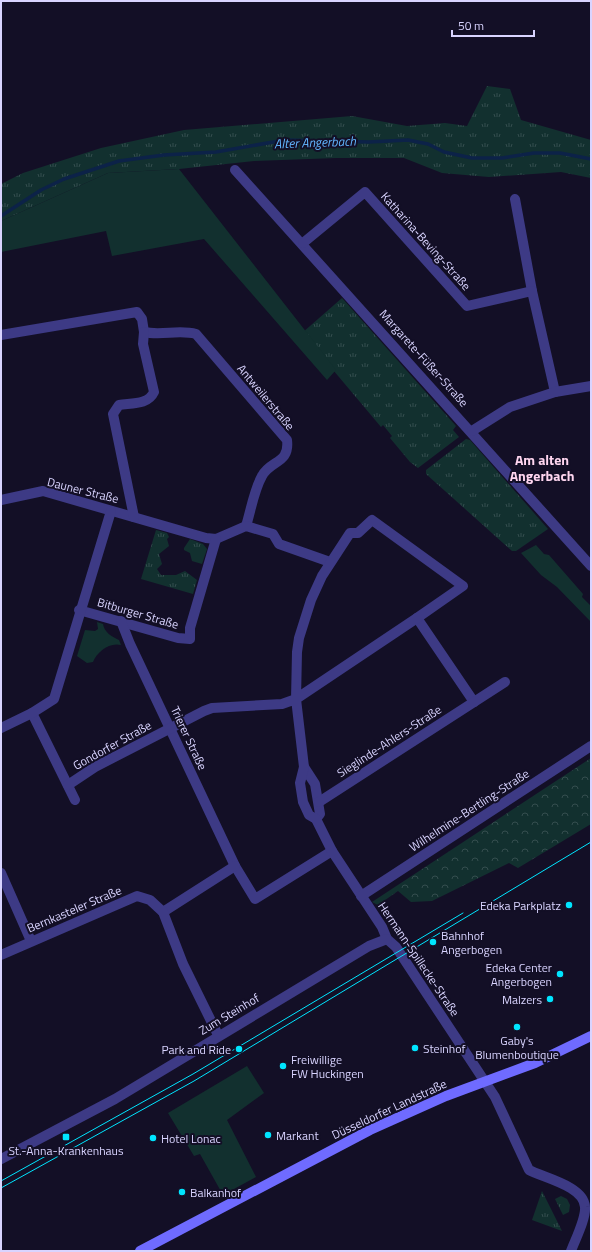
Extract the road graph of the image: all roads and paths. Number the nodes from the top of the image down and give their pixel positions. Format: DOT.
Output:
graph roads {
  1 [pos="236,170"];
  2 [pos="515,199"];
  3 [pos="303,243"];
  4 [pos="532,291"];
  5 [pos="144,332"];
  6 [pos="1,335"];
  7 [pos="591,386"];
  8 [pos="555,392"];
  9 [pos="472,431"];
  10 [pos="1,500"];
  11 [pos="111,511"];
  12 [pos="134,517"];
  13 [pos="246,526"];
  14 [pos="216,539"];
  15 [pos="330,562"];
  16 [pos="591,566"];
  17 [pos="80,610"];
  18 [pos="417,618"];
  19 [pos="121,621"];
  20 [pos="505,682"];
  21 [pos="296,699"];
  22 [pos="474,702"];
  23 [pos="32,713"];
  24 [pos="1,728"];
  25 [pos="170,728"];
  26 [pos="591,746"];
  27 [pos="304,767"];
  28 [pos="68,785"];
  29 [pos="76,800"];
  30 [pos="319,802"];
  31 [pos="316,818"];
  32 [pos="332,850"];
  33 [pos="235,866"];
  34 [pos="1,873"];
  35 [pos="361,896"];
  36 [pos="163,912"];
  37 [pos="388,939"];
  38 [pos="31,941"];
  39 [pos="1,955"];
  40 [pos="218,1035"];
  41 [pos="591,1036"];
  42 [pos="484,1082"];
  43 [pos="1,1160"];
  44 [pos="588,1201"];
  45 [pos="140,1251"];
  46 [pos="571,1251"];
  1 -- 3 [label="street, Margarete-Füßer-Straße"];
  2 -- 4 [label="street"];
  3 -- 4 [label="street, Katharina-Beving-Straße"];
  3 -- 9 [label="street, Margarete-Füßer-Straße"];
  4 -- 8 [label="street"];
  5 -- 6 [label="street"];
  5 -- 12 [label="street, Dauner Straße"];
  5 -- 13 [label="street, Antweilerstraße"];
  7 -- 8 [label="street"];
  8 -- 9 [label="street"];
  9 -- 16 [label="street, Margarete-Füßer-Straße"];
  10 -- 11 [label="street, Dauner Straße"];
  11 -- 12 [label="street, Dauner Straße"];
  11 -- 17 [label="street, Bitburger Straße"];
  12 -- 14 [label="street, Dauner Straße"];
  13 -- 14 [label="street"];
  13 -- 15 [label="street"];
  14 -- 19 [label="street, Bitburger Straße"];
  15 -- 18 [label="street, Hermann-Spillecke-Straße"];
  15 -- 21 [label="street, Hermann-Spillecke-Straße"];
  17 -- 19 [label="street, Bitburger Straße"];
  17 -- 23 [label="street, Bitburger Straße"];
  18 -- 21 [label="street"];
  18 -- 22 [label="street"];
  19 -- 25 [label="street, Trierer Straße"];
  20 -- 22 [label="street, Sieglinde-Ahlers-Straße"];
  21 -- 25 [label="street"];
  21 -- 27 [label="street, Hermann-Spillecke-Straße"];
  22 -- 30 [label="street, Sieglinde-Ahlers-Straße"];
  23 -- 24 [label="street, Bitburger Straße"];
  23 -- 28 [label="street, Gondorfer Straße"];
  25 -- 28 [label="street, Gondorfer Straße"];
  25 -- 33 [label="street, Trierer Straße"];
  26 -- 35 [label="street, Wilhelmine-Bertling-Straße"];
  27 -- 30 [label="street, Hermann-Spillecke-Straße"];
  27 -- 31 [label="street, Hermann-Spillecke-Straße"];
  28 -- 29 [label="street, Gondorfer Straße"];
  30 -- 31 [label="street, Hermann-Spillecke-Straße"];
  31 -- 32 [label="street, Hermann-Spillecke-Straße"];
  32 -- 33 [label="street, Trierer Straße"];
  32 -- 35 [label="street, Hermann-Spillecke-Straße"];
  33 -- 36 [label="street"];
  34 -- 38 [label="street"];
  35 -- 37 [label="street, Hermann-Spillecke-Straße"];
  36 -- 38 [label="street, Bernkasteler Straße"];
  36 -- 40 [label="street, Bernkasteler Straße"];
  37 -- 40 [label="street, Zum Steinhof"];
  37 -- 42 [label="street, Hermann-Spillecke-Straße"];
  38 -- 39 [label="street, Bernkasteler Straße"];
  40 -- 43 [label="street, Zum Steinhof"];
  41 -- 42 [label="main road, Düsseldorfer Landstraße"];
  42 -- 44 [label="street, Hermann-Spillecke-Straße"];
  42 -- 45 [label="main road, Düsseldorfer Landstraße"];
  44 -- 46 [label="street"];
}
